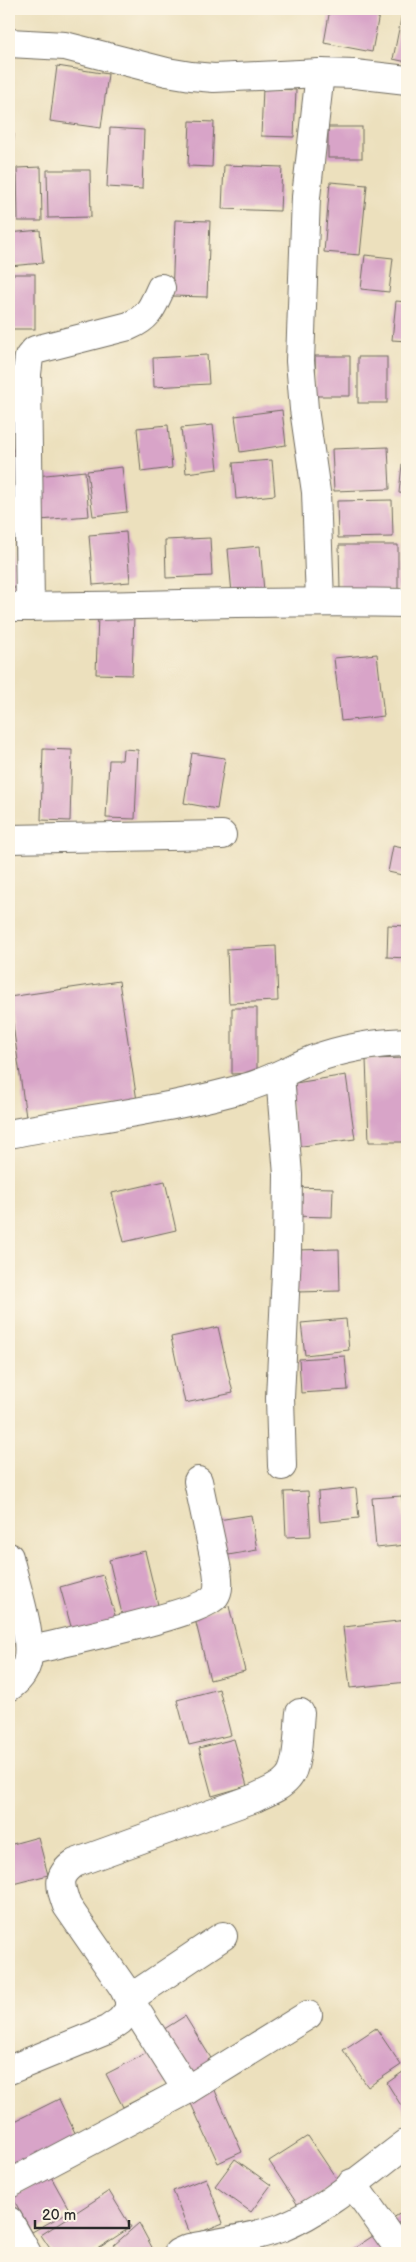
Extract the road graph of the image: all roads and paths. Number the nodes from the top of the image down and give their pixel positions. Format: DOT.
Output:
graph roads {
  1 [pos="9,43"];
  2 [pos="320,73"];
  3 [pos="407,80"];
  4 [pos="161,288"];
  5 [pos="320,601"];
  6 [pos="407,603"];
  7 [pos="19,607"];
  8 [pos="222,835"];
  9 [pos="9,839"];
  10 [pos="407,1042"];
  11 [pos="280,1075"];
  12 [pos="9,1134"];
  13 [pos="282,1466"];
  14 [pos="198,1481"];
  15 [pos="9,1557"];
  16 [pos="29,1651"];
  17 [pos="9,1686"];
  18 [pos="300,1713"];
  19 [pos="223,1936"];
  20 [pos="129,1999"];
  21 [pos="308,2015"];
  22 [pos="9,2070"];
  23 [pos="187,2090"];
  24 [pos="407,2143"];
  25 [pos="352,2183"];
  26 [pos="9,2184"];
  27 [pos="9,2221"];
  28 [pos="27,2253"];
  29 [pos="178,2253"];
  30 [pos="402,2253"];
  1 -- 2 [label="street"];
  2 -- 3 [label="street"];
  2 -- 5 [label="street"];
  4 -- 7 [label="street"];
  5 -- 6 [label="street"];
  5 -- 7 [label="street"];
  8 -- 9 [label="street"];
  10 -- 11 [label="street"];
  11 -- 12 [label="street"];
  11 -- 13 [label="street"];
  14 -- 16 [label="street"];
  15 -- 16 [label="street"];
  16 -- 17 [label="street"];
  18 -- 20 [label="street"];
  19 -- 20 [label="street"];
  20 -- 22 [label="street"];
  20 -- 23 [label="street"];
  21 -- 23 [label="street"];
  23 -- 26 [label="street"];
  24 -- 25 [label="street"];
  25 -- 29 [label="street"];
  25 -- 30 [label="street"];
  27 -- 28 [label="street"];
}
